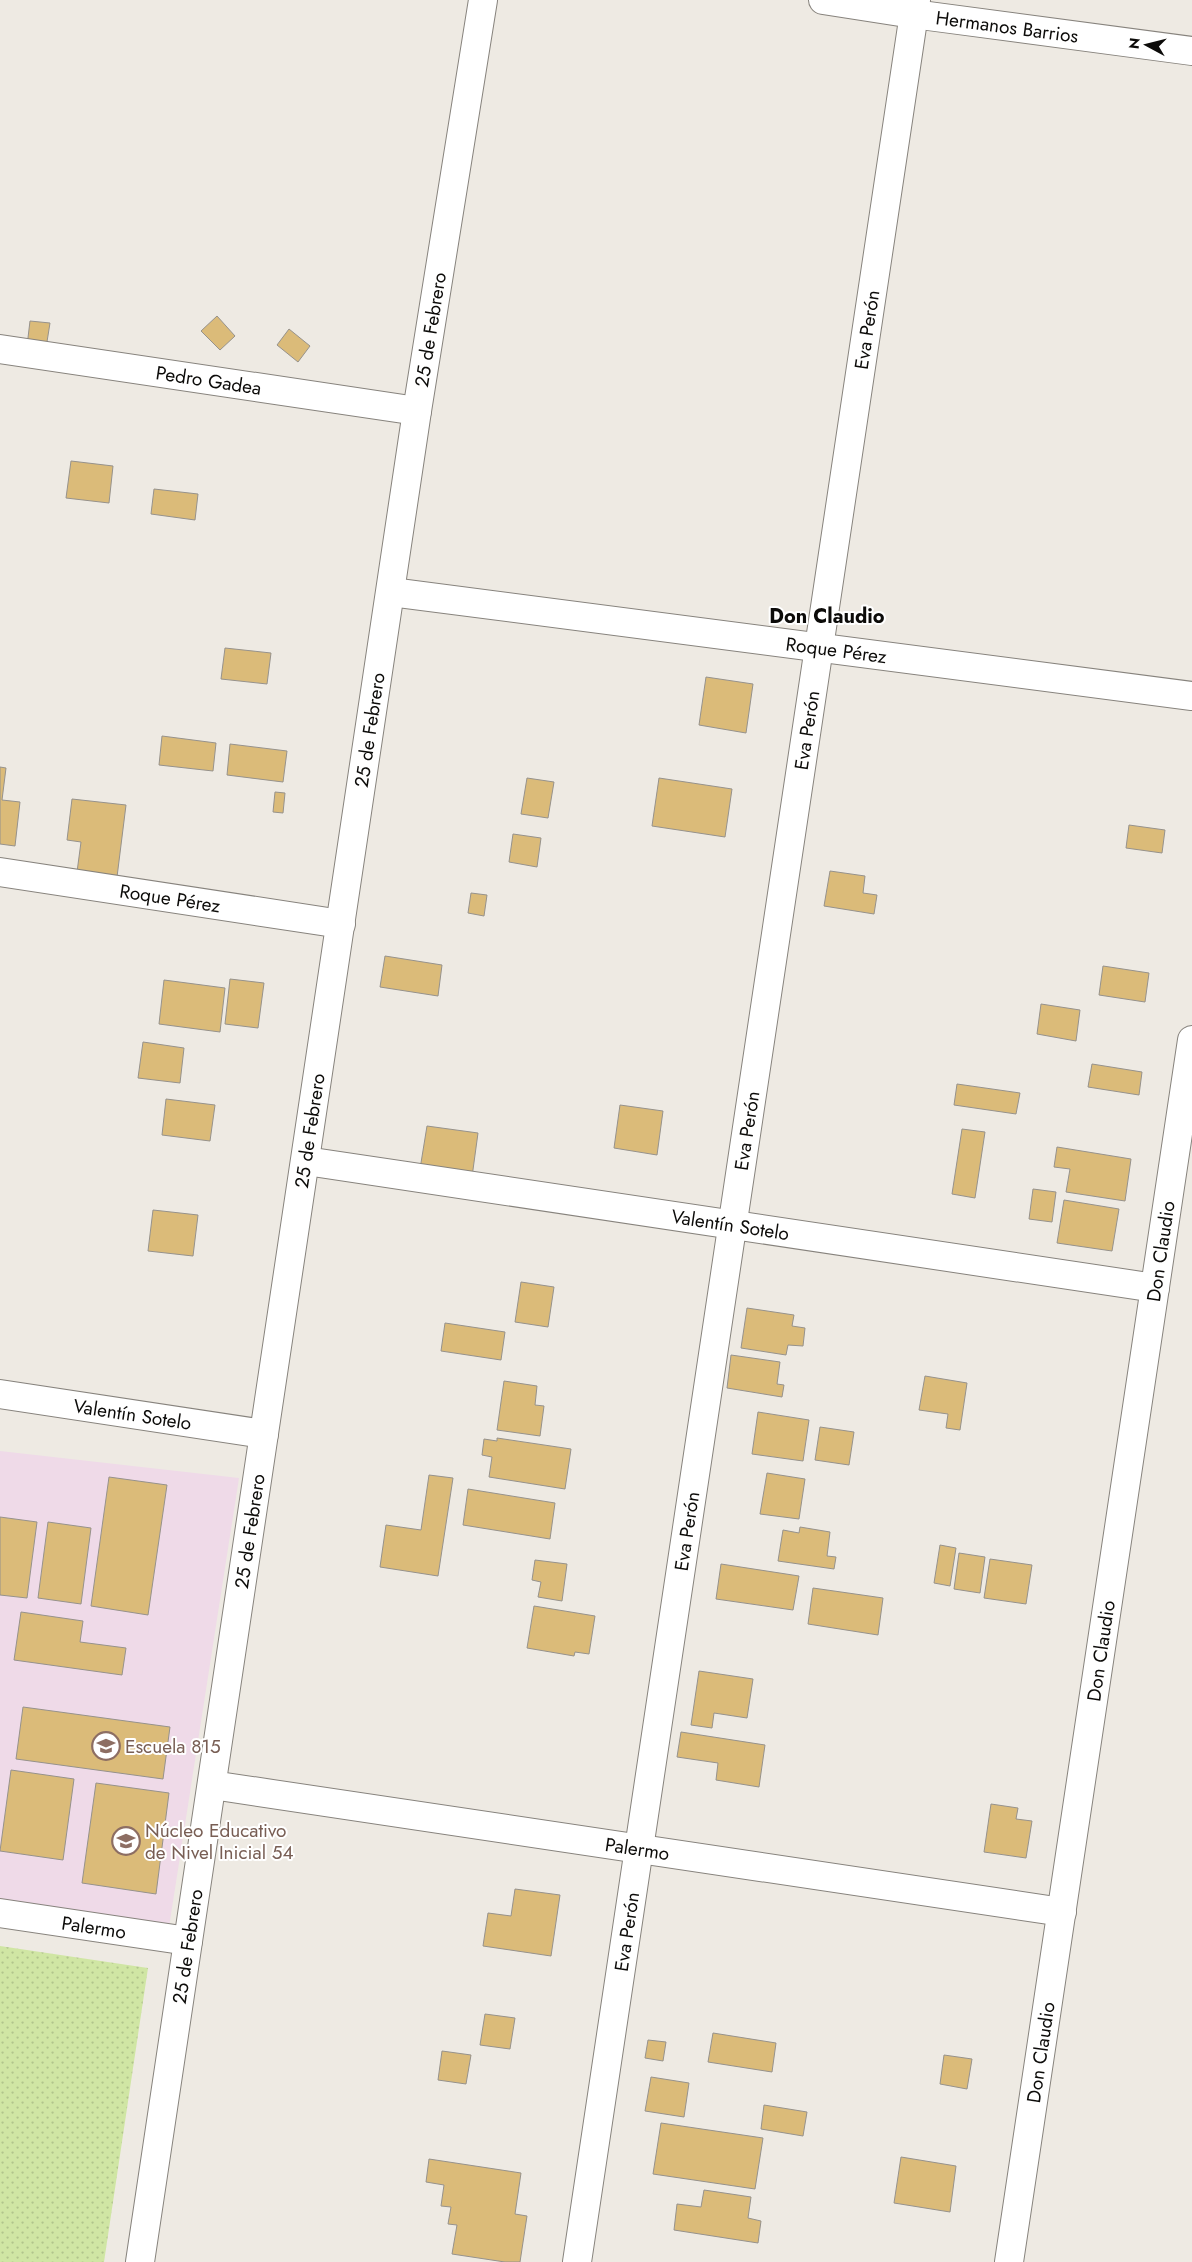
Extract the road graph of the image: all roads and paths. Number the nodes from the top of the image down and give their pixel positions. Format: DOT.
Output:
graph roads {
  1 [pos="483,0"];
  2 [pos="823,0"];
  3 [pos="914,7"];
  4 [pos="1192,51"];
  5 [pos="0,349"];
  6 [pos="417,411"];
  7 [pos="390,592"];
  8 [pos="818,647"];
  9 [pos="1192,696"];
  10 [pos="0,872"];
  11 [pos="341,924"];
  12 [pos="1192,1040"];
  13 [pos="306,1161"];
  14 [pos="732,1225"];
  15 [pos="1155,1288"];
  16 [pos="0,1394"];
  17 [pos="264,1434"];
  18 [pos="212,1785"];
  19 [pos="639,1848"];
  20 [pos="1062,1912"];
  21 [pos="0,1913"];
  22 [pos="188,1941"];
  23 [pos="140,2262"];
  24 [pos="577,2262"];
  25 [pos="1009,2262"];
  1 -- 6 [label="street, 25 de Febrero"];
  2 -- 3 [label="street, Hermanos Barrios"];
  3 -- 4 [label="street, Hermanos Barrios"];
  3 -- 8 [label="street, Eva Perón"];
  5 -- 6 [label="street, Pedro Gadea"];
  6 -- 7 [label="street, 25 de Febrero"];
  7 -- 8 [label="street, Roque Pérez"];
  7 -- 11 [label="street, 25 de Febrero"];
  8 -- 9 [label="street, Roque Pérez"];
  8 -- 14 [label="street, Eva Perón"];
  10 -- 11 [label="street, Roque Pérez"];
  11 -- 13 [label="street, 25 de Febrero"];
  12 -- 15 [label="street, Don Claudio"];
  13 -- 14 [label="street, Valentín Sotelo"];
  13 -- 17 [label="street, 25 de Febrero"];
  14 -- 15 [label="street, Valentín Sotelo"];
  14 -- 19 [label="street, Eva Perón"];
  15 -- 20 [label="street, Don Claudio"];
  16 -- 17 [label="street, Valentín Sotelo"];
  17 -- 18 [label="street, 25 de Febrero"];
  18 -- 19 [label="street, Palermo"];
  18 -- 22 [label="street, 25 de Febrero"];
  19 -- 20 [label="street, Palermo"];
  19 -- 24 [label="street, Eva Perón"];
  20 -- 25 [label="street, Don Claudio"];
  21 -- 22 [label="street, Palermo"];
  22 -- 23 [label="street, 25 de Febrero"];
}
